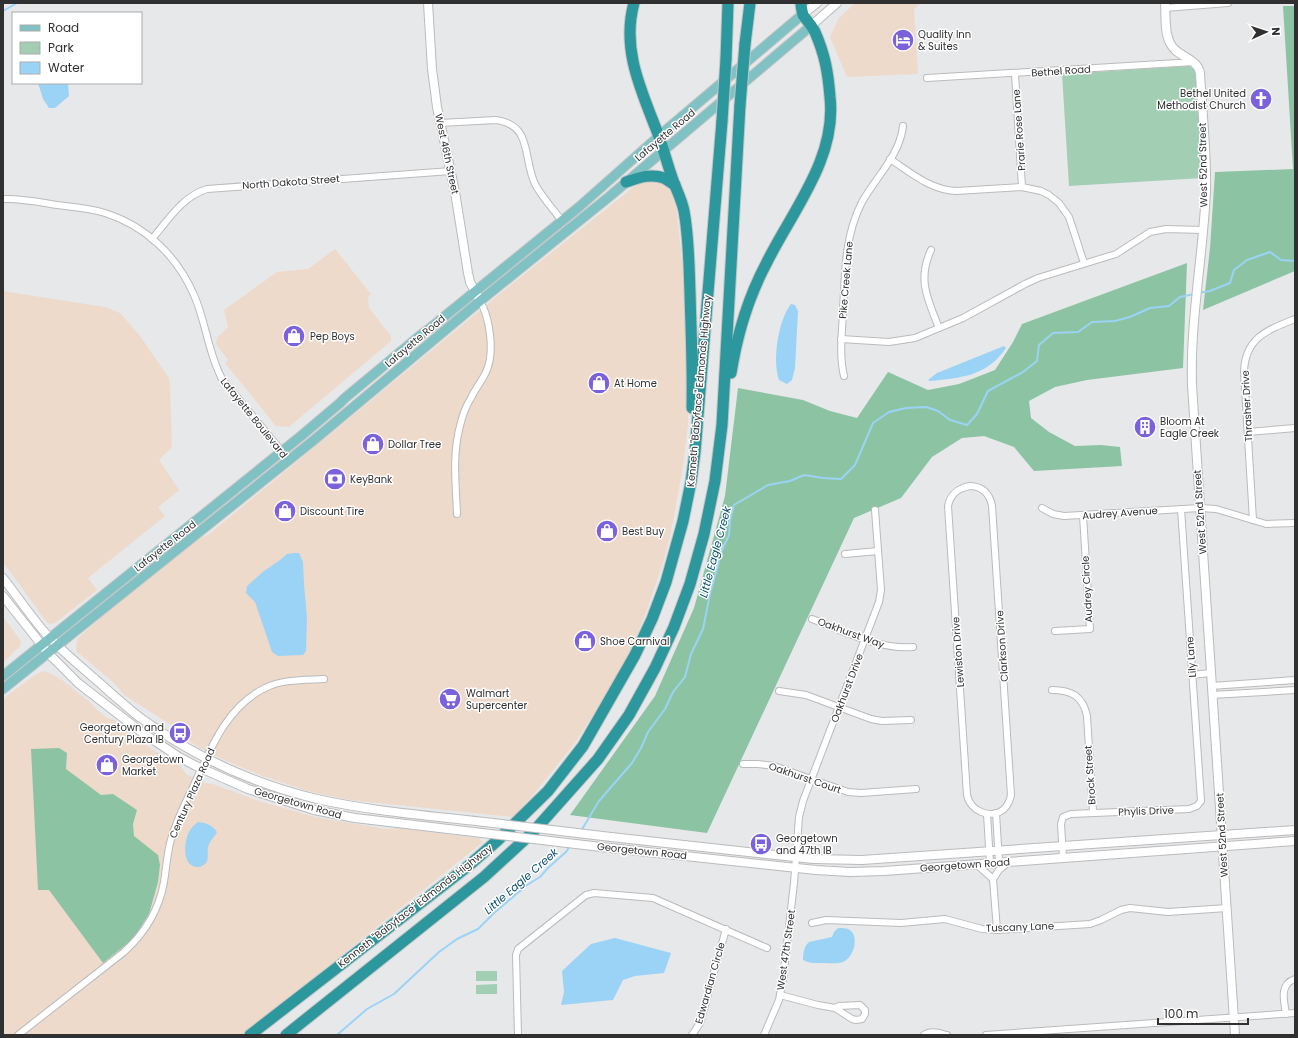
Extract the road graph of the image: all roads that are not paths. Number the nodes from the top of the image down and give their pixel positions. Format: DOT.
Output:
graph roads {
  1 [pos="428,3"];
  2 [pos="634,3"];
  3 [pos="728,3"];
  4 [pos="750,3"];
  5 [pos="800,3"];
  6 [pos="817,3"];
  7 [pos="837,3"];
  8 [pos="1228,3"];
  9 [pos="1165,5"];
  10 [pos="803,14"];
  11 [pos="812,25"];
  12 [pos="1194,62"];
  13 [pos="1015,74"];
  14 [pos="927,78"];
  15 [pos="440,123"];
  16 [pos="903,126"];
  17 [pos="659,136"];
  18 [pos="664,150"];
  19 [pos="890,159"];
  20 [pos="451,171"];
  21 [pos="626,182"];
  22 [pos="675,185"];
  23 [pos="1022,187"];
  24 [pos="3,199"];
  25 [pos="562,221"];
  26 [pos="1203,230"];
  27 [pos="152,239"];
  28 [pos="931,250"];
  29 [pos="1084,263"];
  30 [pos="475,291"];
  31 [pos="480,301"];
  32 [pos="1295,319"];
  33 [pos="939,328"];
  34 [pos="842,339"];
  35 [pos="844,376"];
  36 [pos="1295,428"];
  37 [pos="1248,432"];
  38 [pos="720,446"];
  39 [pos="282,452"];
  40 [pos="289,460"];
  41 [pos="970,486"];
  42 [pos="1042,508"];
  43 [pos="1200,508"];
  44 [pos="1181,509"];
  45 [pos="875,510"];
  46 [pos="457,514"];
  47 [pos="1083,515"];
  48 [pos="1253,520"];
  49 [pos="1295,523"];
  50 [pos="680,536"];
  51 [pos="878,551"];
  52 [pos="845,554"];
  53 [pos="3,578"];
  54 [pos="3,596"];
  55 [pos="812,619"];
  56 [pos="1055,631"];
  57 [pos="50,638"];
  58 [pos="866,639"];
  59 [pos="41,645"];
  60 [pos="58,645"];
  61 [pos="913,647"];
  62 [pos="48,654"];
  63 [pos="1210,673"];
  64 [pos="1192,675"];
  65 [pos="3,676"];
  66 [pos="324,679"];
  67 [pos="1295,680"];
  68 [pos="1211,686"];
  69 [pos="3,690"];
  70 [pos="1052,690"];
  71 [pos="1295,690"];
  72 [pos="779,691"];
  73 [pos="1212,695"];
  74 [pos="840,707"];
  75 [pos="911,720"];
  76 [pos="206,758"];
  77 [pos="742,764"];
  78 [pos="201,768"];
  79 [pos="811,779"];
  80 [pos="916,789"];
  81 [pos="1198,805"];
  82 [pos="1093,812"];
  83 [pos="992,814"];
  84 [pos="1295,830"];
  85 [pos="1222,835"];
  86 [pos="1295,841"];
  87 [pos="1062,846"];
  88 [pos="1223,846"];
  89 [pos="998,851"];
  90 [pos="989,852"];
  91 [pos="1063,858"];
  92 [pos="999,862"];
  93 [pos="1009,862"];
  94 [pos="796,863"];
  95 [pos="990,863"];
  96 [pos="976,864"];
  97 [pos="993,879"];
  98 [pos="1227,908"];
  99 [pos="812,923"];
  100 [pos="726,929"];
  101 [pos="996,930"];
  102 [pos="767,948"];
  103 [pos="1295,979"];
  104 [pos="780,995"];
  105 [pos="835,1008"];
  106 [pos="1295,1013"];
  107 [pos="1286,1014"];
  108 [pos="1234,1018"];
  109 [pos="18,1035"];
  110 [pos="250,1035"];
  111 [pos="286,1035"];
  112 [pos="518,1035"];
  113 [pos="692,1035"];
  114 [pos="764,1035"];
  115 [pos="924,1035"];
  116 [pos="947,1035"];
  117 [pos="986,1035"];
  118 [pos="1235,1035"];
  1 -- 15 [label="main road, West 46th Street"];
  2 -- 17 [label="highway"];
  3 -- 50 [label="highway, Kenneth \"Babyface\" Edmonds Highway, bridge"];
  4 -- 38 [label="highway, Kenneth \"Babyface\" Edmonds Highway, bridge"];
  5 -- 10 [label="highway"];
  6 -- 10 [label="main road, Lafayette Road"];
  7 -- 11 [label="main road, Lafayette Road"];
  8 -- 9 [label="street"];
  9 -- 12 [label="main road"];
  10 -- 11 [label="highway"];
  10 -- 17 [label="main road, Lafayette Road"];
  11 -- 18 [label="main road, Lafayette Road"];
  11 -- 38 [label="highway"];
  12 -- 13 [label="street, Bethel Road"];
  12 -- 26 [label="main road, West 52nd Street"];
  13 -- 14 [label="street, Bethel Road"];
  13 -- 23 [label="street, Prarie Rose Lane"];
  15 -- 20 [label="main road, West 46th Street"];
  15 -- 25 [label="street"];
  16 -- 19 [label="street, Pike Creek Lane"];
  17 -- 18 [label="highway"];
  17 -- 25 [label="main road, Lafayette Road"];
  18 -- 21 [label="main road, Lafayette Road"];
  18 -- 22 [label="highway"];
  19 -- 23 [label="street"];
  19 -- 34 [label="street, Pike Creek Lane"];
  20 -- 27 [label="street, North Dakota Street"];
  20 -- 30 [label="main road, West 46th Street"];
  21 -- 22 [label="highway"];
  21 -- 31 [label="main road, Lafayette Road"];
  22 -- 50 [label="highway"];
  23 -- 29 [label="street"];
  24 -- 27 [label="street, Lafayette Boulevard"];
  25 -- 30 [label="main road, Lafayette Road"];
  26 -- 29 [label="street"];
  26 -- 43 [label="main road, West 52nd Street"];
  27 -- 39 [label="street, Lafayette Boulevard"];
  28 -- 33 [label="street"];
  29 -- 33 [label="street"];
  30 -- 31 [label="main road, West 46th Street"];
  30 -- 39 [label="main road, Lafayette Road"];
  31 -- 40 [label="main road, Lafayette Road"];
  31 -- 46 [label="street"];
  32 -- 37 [label="street, Thrasher Drive"];
  33 -- 34 [label="street"];
  34 -- 35 [label="street, Pike Creek Lane"];
  36 -- 37 [label="street"];
  37 -- 48 [label="street, Thrasher Drive"];
  38 -- 111 [label="highway, Kenneth \"Babyface\" Edmonds Highway"];
  39 -- 40 [label="street, Lafayette Boulevard"];
  39 -- 57 [label="main road, Lafayette Road"];
  40 -- 60 [label="main road, Lafayette Road"];
  41 -- 83 [label="street, Clarkson Drive"];
  41 -- 83 [label="street, Lewiston Drive"];
  42 -- 47 [label="street, Audrey Avenue"];
  43 -- 44 [label="street, Audrey Avenue"];
  43 -- 48 [label="street, Audrey Avenue"];
  43 -- 63 [label="main road, West 52nd Street"];
  44 -- 47 [label="street, Audrey Avenue"];
  44 -- 64 [label="street, Lily Lane"];
  45 -- 51 [label="street, Oakhurst Drive"];
  47 -- 56 [label="street, Audrey Circle"];
  48 -- 49 [label="street, Audrey Avenue"];
  50 -- 110 [label="highway, Kenneth \"Babyface\" Edmonds Highway"];
  51 -- 52 [label="street"];
  51 -- 58 [label="street, Oakhurst Drive"];
  53 -- 57 [label="main road, Georgetown Road"];
  54 -- 59 [label="main road, Georgetown Road"];
  55 -- 58 [label="street, Oakhurst Way"];
  57 -- 59 [label="main road, Lafayette Road"];
  57 -- 60 [label="main road, Georgetown Road"];
  58 -- 61 [label="street, Oakhurst Way"];
  58 -- 74 [label="street, Oakhurst Drive"];
  59 -- 62 [label="main road, Georgetown Road"];
  59 -- 65 [label="main road, Lafayette Road"];
  60 -- 62 [label="main road, Lafayette Road"];
  60 -- 76 [label="main road, Georgetown Road"];
  62 -- 69 [label="main road, Lafayette Road"];
  62 -- 78 [label="main road, Georgetown Road"];
  63 -- 64 [label="street"];
  63 -- 68 [label="main road, West 52nd Street"];
  64 -- 81 [label="street, Lily Lane"];
  66 -- 76 [label="street, Century Plaza Road"];
  67 -- 68 [label="street"];
  68 -- 73 [label="main road, West 52nd Street"];
  70 -- 82 [label="street, Brock Street"];
  71 -- 73 [label="street"];
  72 -- 74 [label="street"];
  73 -- 85 [label="main road, West 52nd Street"];
  74 -- 75 [label="street"];
  74 -- 79 [label="street, Oakhurst Drive"];
  76 -- 78 [label="street, Century Plaza Road"];
  76 -- 94 [label="main road, Georgetown Road, bridge"];
  77 -- 79 [label="street, Oakhurst Court"];
  78 -- 94 [label="main road, Georgetown Road, bridge"];
  78 -- 109 [label="street, Century Plaza Road"];
  79 -- 80 [label="street, Oakhurst Court"];
  79 -- 94 [label="street, Oakhurst Drive"];
  81 -- 82 [label="street, Phylis Drive"];
  82 -- 87 [label="street, Brock Street"];
  83 -- 89 [label="street"];
  83 -- 90 [label="street"];
  84 -- 85 [label="main road, Georgetown Road"];
  85 -- 87 [label="main road, Georgetown Road"];
  85 -- 88 [label="main road, West 52nd Street"];
  86 -- 88 [label="main road, Georgetown Road"];
  87 -- 89 [label="main road, Georgetown Road"];
  87 -- 91 [label="street, Brock Street"];
  88 -- 91 [label="main road, Georgetown Road"];
  88 -- 98 [label="main road, West 52nd Street"];
  89 -- 90 [label="main road, Georgetown Road"];
  89 -- 92 [label="street"];
  90 -- 94 [label="main road, Georgetown Road"];
  90 -- 95 [label="street"];
  91 -- 93 [label="main road, Georgetown Road"];
  92 -- 93 [label="main road, Georgetown Road"];
  92 -- 95 [label="main road, Georgetown Road"];
  93 -- 97 [label="street"];
  94 -- 96 [label="main road, Georgetown Road"];
  94 -- 104 [label="street, West 47th Street"];
  95 -- 96 [label="main road, Georgetown Road"];
  96 -- 97 [label="street"];
  97 -- 101 [label="street"];
  98 -- 101 [label="street, Tuscany Lane"];
  98 -- 108 [label="main road, West 52nd Street"];
  99 -- 101 [label="street, Tuscany Lane"];
  100 -- 102 [label="street, Edwardian Circle"];
  100 -- 112 [label="street, Edwardian Circle"];
  100 -- 113 [label="street, Edwardian Circle"];
  103 -- 107 [label="street"];
  104 -- 105 [label="street"];
  104 -- 114 [label="street, West 47th Street"];
  106 -- 107 [label="street"];
  107 -- 108 [label="street"];
  108 -- 117 [label="street"];
  108 -- 118 [label="main road, West 52nd Street"];
  115 -- 116 [label="street"];
}
